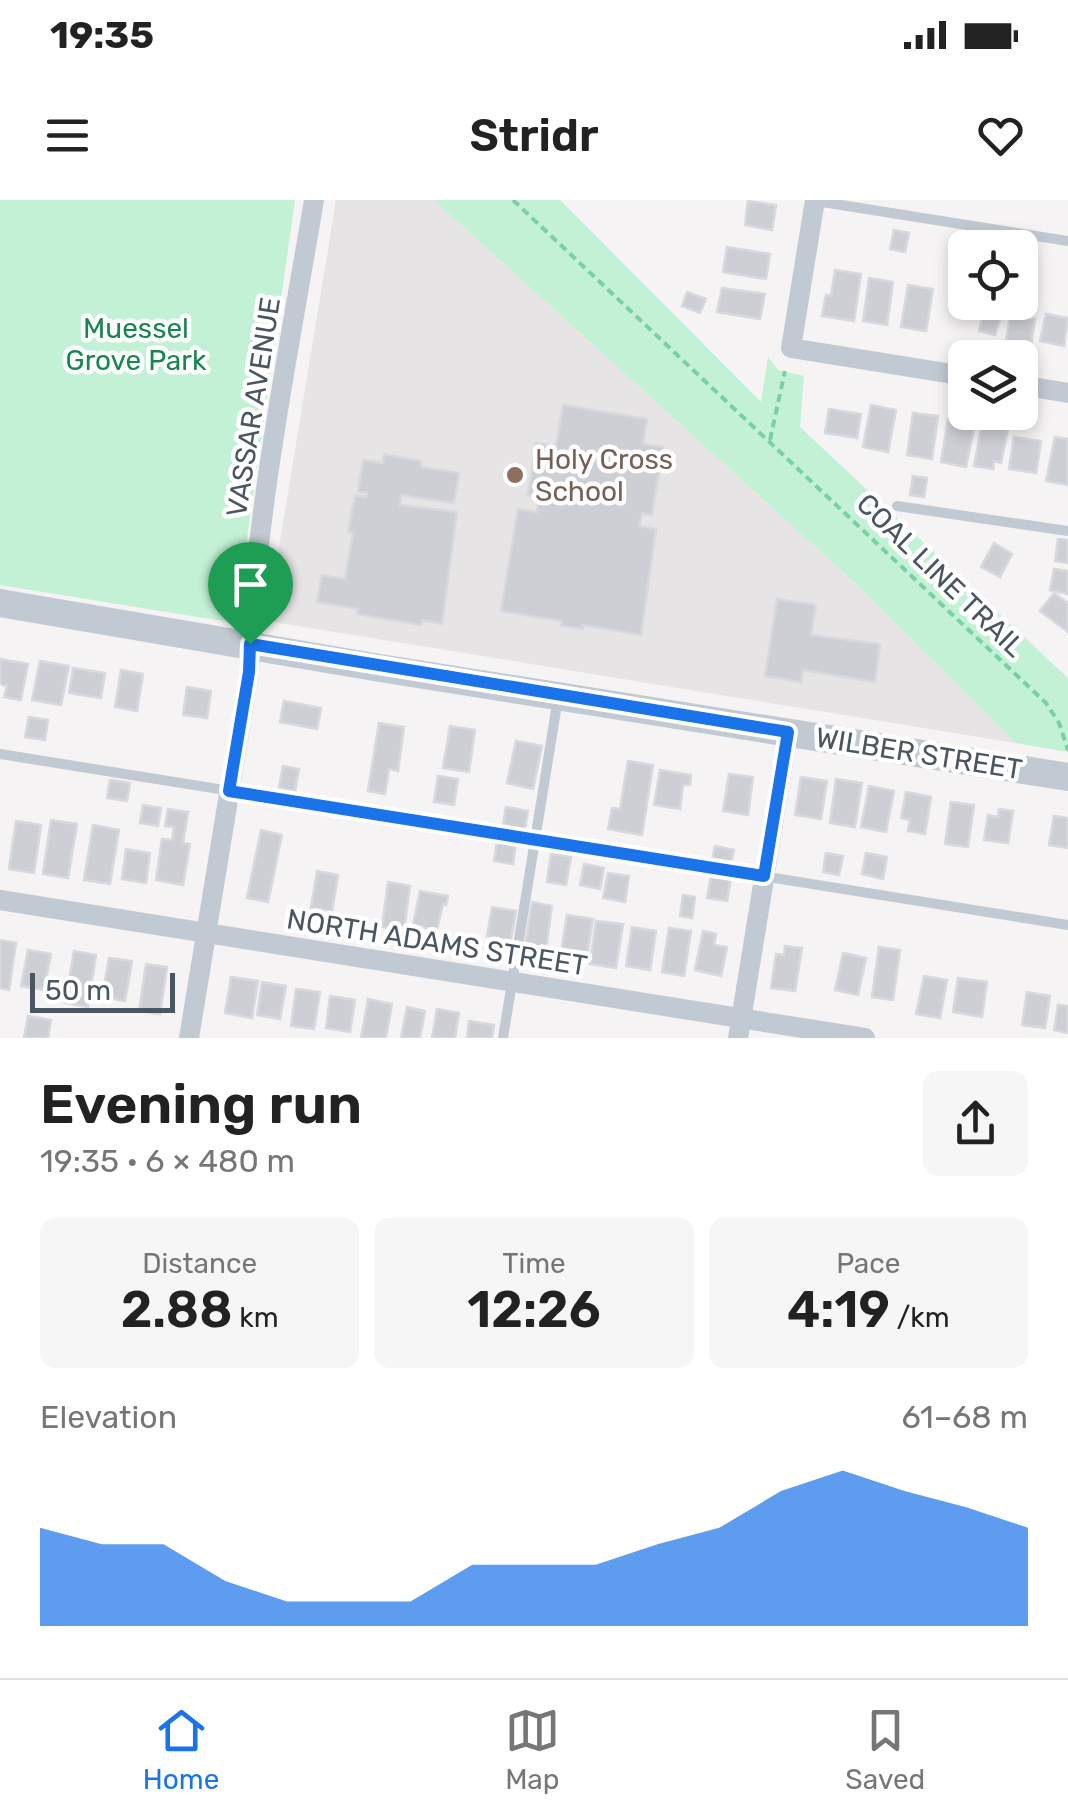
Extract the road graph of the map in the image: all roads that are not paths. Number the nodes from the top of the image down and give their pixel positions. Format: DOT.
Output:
graph roads {
  1 [pos="314,200"];
  2 [pos="815,200"];
  3 [pos="1068,241"];
  4 [pos="948,373"];
  5 [pos="1038,388"];
  6 [pos="1068,392"];
  7 [pos="897,506"];
  8 [pos="1068,530"];
  9 [pos="0,603"];
  10 [pos="250,644"];
  11 [pos="558,696"];
  12 [pos="788,732"];
  13 [pos="0,754"];
  14 [pos="1068,777"];
  15 [pos="229,791"];
  16 [pos="535,840"];
  17 [pos="764,876"];
  18 [pos="0,900"];
  19 [pos="1068,925"];
  20 [pos="206,934"];
  21 [pos="512,982"];
  22 [pos="739,1028"];
  23 [pos="188,1038"];
  24 [pos="503,1038"];
  25 [pos="864,1038"];
  1 -- 10 [label="street, VASSAR AVENUE"];
  2 -- 3 [label="lane"];
  2 -- 4 [label="street"];
  5 -- 6 [label="street"];
  7 -- 8 [label="lane"];
  9 -- 10 [label="street, WILBER STREET"];
  10 -- 11 [label="street, WILBER STREET"];
  10 -- 15 [label="street, VASSAR AVENUE"];
  11 -- 12 [label="street, WILBER STREET"];
  11 -- 16 [label="lane"];
  12 -- 14 [label="street, WILBER STREET"];
  12 -- 17 [label="street"];
  13 -- 15 [label="lane"];
  15 -- 16 [label="lane"];
  15 -- 20 [label="street, VASSAR AVENUE"];
  16 -- 17 [label="lane"];
  16 -- 21 [label="lane"];
  17 -- 19 [label="lane"];
  17 -- 22 [label="street"];
  18 -- 20 [label="street, NORTH ADAMS STREET"];
  20 -- 21 [label="street, NORTH ADAMS STREET"];
  20 -- 23 [label="street, VASSAR AVENUE"];
  21 -- 22 [label="street, NORTH ADAMS STREET"];
  21 -- 24 [label="lane"];
  22 -- 25 [label="street, NORTH ADAMS STREET"];
}
